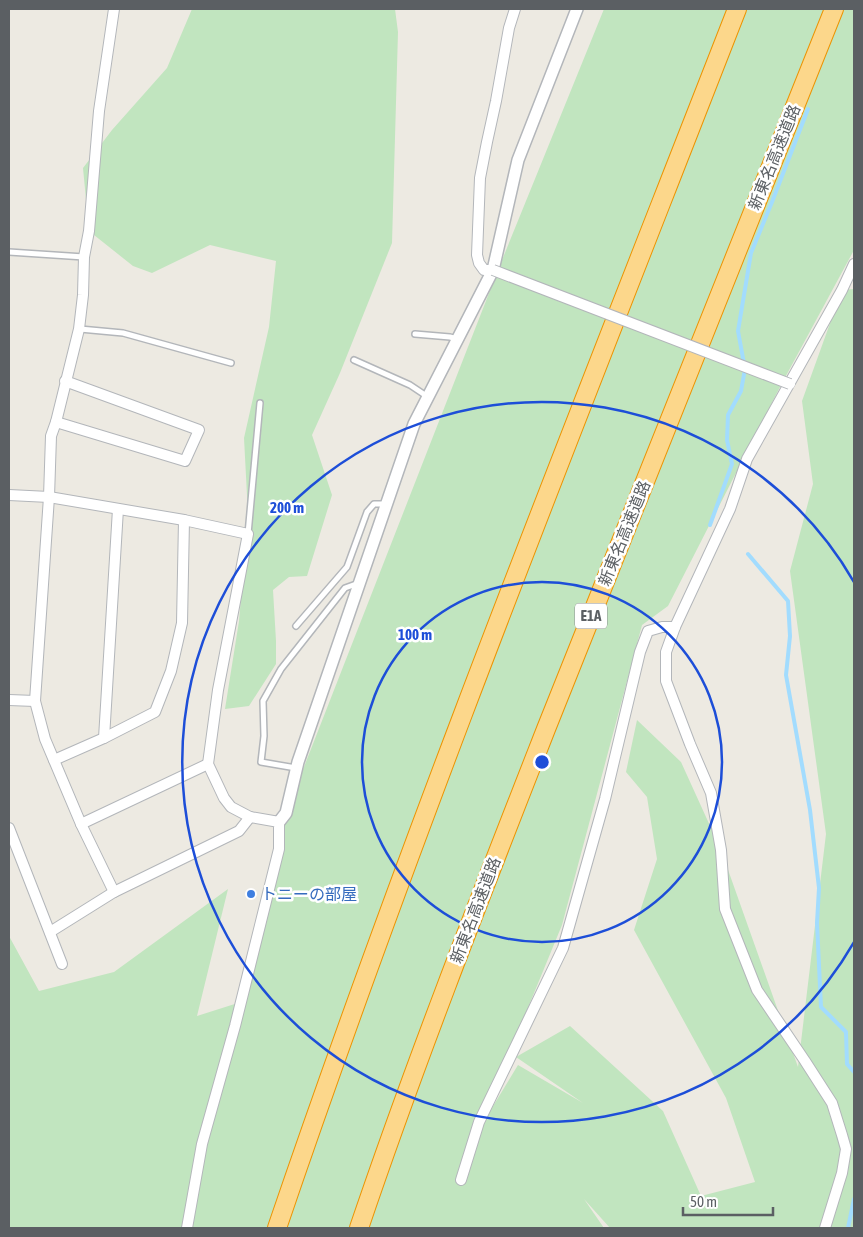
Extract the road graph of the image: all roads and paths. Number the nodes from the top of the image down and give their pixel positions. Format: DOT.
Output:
graph roads {
  1 [pos="114,9"];
  2 [pos="515,9"];
  3 [pos="578,9"];
  4 [pos="737,9"];
  5 [pos="834,9"];
  6 [pos="9,252"];
  7 [pos="84,257"];
  8 [pos="854,264"];
  9 [pos="493,270"];
  10 [pos="79,328"];
  11 [pos="415,334"];
  12 [pos="457,340"];
  13 [pos="354,360"];
  14 [pos="230,363"];
  15 [pos="66,381"];
  16 [pos="790,384"];
  17 [pos="428,397"];
  18 [pos="260,403"];
  19 [pos="56,422"];
  20 [pos="9,495"];
  21 [pos="49,497"];
  22 [pos="387,504"];
  23 [pos="118,509"];
  24 [pos="184,520"];
  25 [pos="248,534"];
  26 [pos="359,583"];
  27 [pos="296,626"];
  28 [pos="675,626"];
  29 [pos="9,700"];
  30 [pos="35,701"];
  31 [pos="104,738"];
  32 [pos="54,760"];
  33 [pos="208,764"];
  34 [pos="297,768"];
  35 [pos="250,817"];
  36 [pos="280,822"];
  37 [pos="81,824"];
  38 [pos="9,828"];
  39 [pos="114,892"];
  40 [pos="50,932"];
  41 [pos="62,964"];
  42 [pos="460,1180"];
  43 [pos="187,1228"];
  44 [pos="277,1228"];
  45 [pos="359,1228"];
  46 [pos="825,1228"];
  1 -- 7 [label="street"];
  2 -- 9 [label="street"];
  3 -- 9 [label="street"];
  4 -- 44 [label="highway"];
  5 -- 45 [label="highway, 新東名高速道路 / E1A"];
  6 -- 7 [label="lane"];
  7 -- 10 [label="street"];
  8 -- 16 [label="street"];
  9 -- 12 [label="street"];
  9 -- 16 [label="street, bridge"];
  10 -- 14 [label="lane"];
  10 -- 15 [label="street"];
  11 -- 12 [label="lane"];
  12 -- 17 [label="street"];
  13 -- 17 [label="lane"];
  15 -- 19 [label="street"];
  15 -- 19 [label="street"];
  16 -- 28 [label="street"];
  17 -- 22 [label="street"];
  18 -- 25 [label="lane"];
  19 -- 21 [label="street"];
  20 -- 21 [label="street"];
  21 -- 23 [label="street"];
  21 -- 30 [label="street"];
  22 -- 26 [label="street"];
  22 -- 27 [label="lane"];
  23 -- 24 [label="street"];
  23 -- 31 [label="street"];
  24 -- 25 [label="street"];
  24 -- 31 [label="street"];
  25 -- 33 [label="street"];
  26 -- 34 [label="street"];
  26 -- 34 [label="lane"];
  28 -- 42 [label="street"];
  28 -- 46 [label="street"];
  29 -- 30 [label="street"];
  30 -- 32 [label="street"];
  31 -- 32 [label="street"];
  32 -- 37 [label="street"];
  33 -- 35 [label="street"];
  33 -- 37 [label="street"];
  34 -- 36 [label="street"];
  35 -- 36 [label="street"];
  35 -- 39 [label="street"];
  36 -- 43 [label="street"];
  37 -- 39 [label="street"];
  38 -- 40 [label="street"];
  39 -- 40 [label="street"];
  40 -- 41 [label="street"];
}
